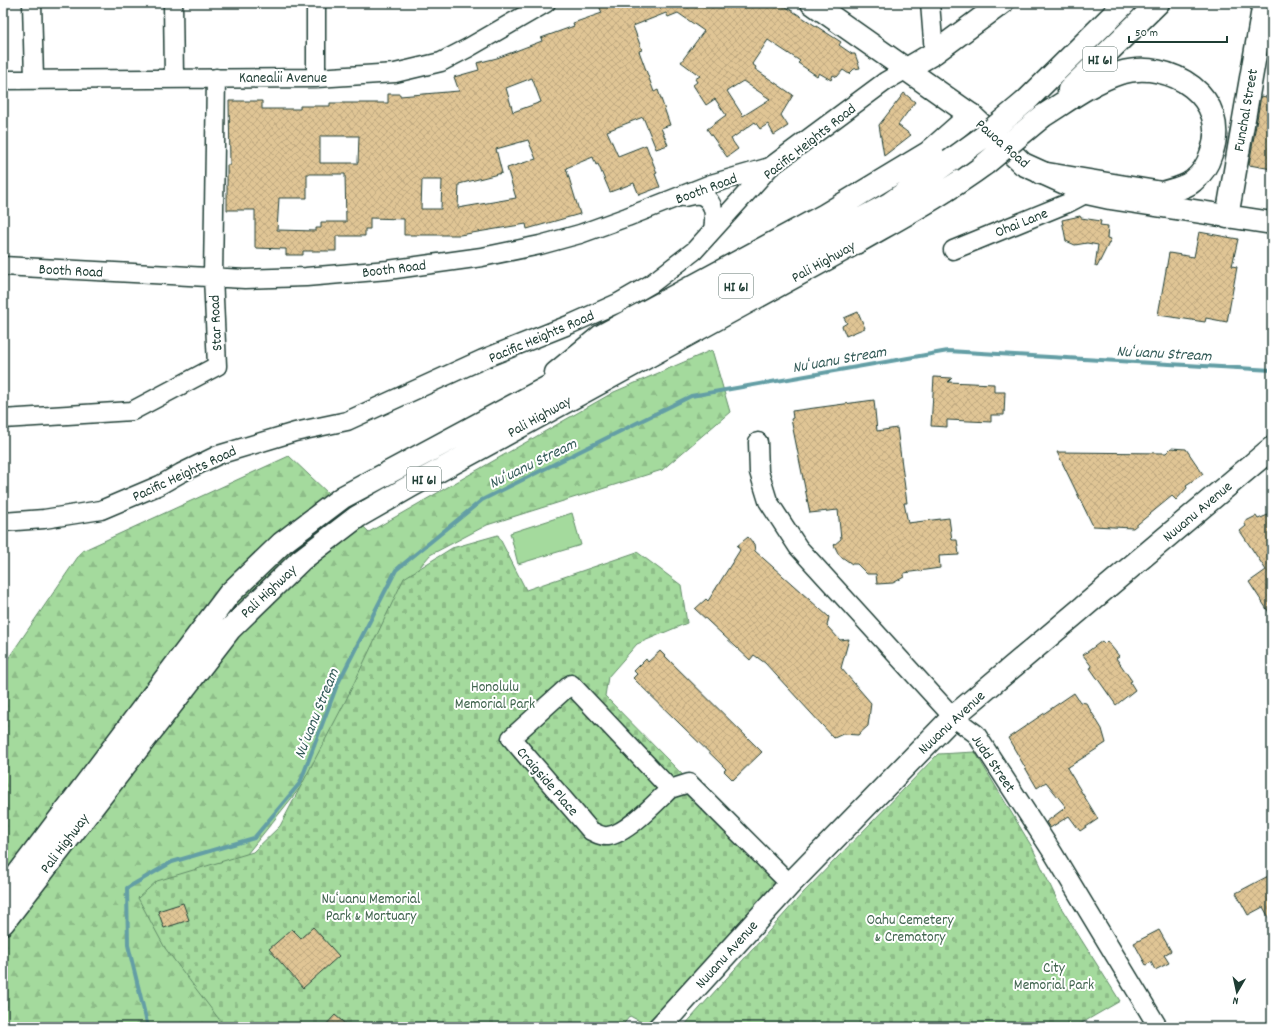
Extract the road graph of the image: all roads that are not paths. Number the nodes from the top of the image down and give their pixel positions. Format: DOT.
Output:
graph roads {
  1 [pos="32,3"];
  2 [pos="173,3"];
  3 [pos="316,3"];
  4 [pos="546,3"];
  5 [pos="812,3"];
  6 [pos="930,3"];
  7 [pos="1002,3"];
  8 [pos="1125,3"];
  9 [pos="1158,3"];
  10 [pos="1264,3"];
  11 [pos="934,53"];
  12 [pos="906,70"];
  13 [pos="174,78"];
  14 [pos="216,78"];
  15 [pos="316,78"];
  16 [pos="34,79"];
  17 [pos="3,80"];
  18 [pos="971,115"];
  19 [pos="1043,116"];
  20 [pos="770,167"];
  21 [pos="1041,173"];
  22 [pos="1087,193"];
  23 [pos="681,197"];
  24 [pos="1227,217"];
  25 [pos="1272,223"];
  26 [pos="713,230"];
  27 [pos="953,250"];
  28 [pos="3,266"];
  29 [pos="213,278"];
  30 [pos="519,404"];
  31 [pos="3,419"];
  32 [pos="758,442"];
  33 [pos="1271,451"];
  34 [pos="3,522"];
  35 [pos="953,717"];
  36 [pos="670,789"];
  37 [pos="790,884"];
  38 [pos="3,894"];
  39 [pos="3,923"];
  40 [pos="660,1027"];
  41 [pos="1158,1027"];
  1 -- 16 [label="street"];
  2 -- 13 [label="street"];
  3 -- 15 [label="street"];
  4 -- 15 [label="street, Kanealii Avenue"];
  5 -- 12 [label="main road, Pauoa Road"];
  6 -- 11 [label="street"];
  7 -- 11 [label="main road, Pacific Heights Road"];
  8 -- 30 [label="main road, Pali Highway / HI 61, bridge"];
  9 -- 19 [label="main road, Pali Highway / HI 61"];
  10 -- 24 [label="main road, Funchal Street"];
  11 -- 12 [label="main road, Pacific Heights Road"];
  12 -- 18 [label="main road, Pauoa Road"];
  12 -- 20 [label="street, Pacific Heights Road"];
  13 -- 14 [label="street, Kanealii Avenue"];
  13 -- 16 [label="street, Kanealii Avenue"];
  14 -- 15 [label="street, Kanealii Avenue"];
  14 -- 29 [label="street, Star Road"];
  16 -- 17 [label="street, Kanealii Avenue"];
  18 -- 21 [label="main road, Pauoa Road"];
  18 -- 30 [label="main road"];
  19 -- 21 [label="main road"];
  19 -- 39 [label="main road, Pali Highway / HI 61, bridge"];
  20 -- 23 [label="street, Booth Road"];
  20 -- 26 [label="street, Pacific Heights Road"];
  21 -- 22 [label="main road, Pauoa Road"];
  22 -- 24 [label="main road, Pauoa Road"];
  22 -- 27 [label="street, Ohai Lane"];
  23 -- 26 [label="street"];
  23 -- 29 [label="street, Booth Road"];
  24 -- 25 [label="main road, Pauoa Road"];
  26 -- 34 [label="street, Pacific Heights Road"];
  28 -- 29 [label="street, Booth Road"];
  29 -- 31 [label="street, Star Road"];
  30 -- 38 [label="main road, Pali Highway / HI 61"];
  32 -- 35 [label="street, Judd Street"];
  33 -- 35 [label="main road, Nuuanu Avenue"];
  35 -- 37 [label="main road, Nuuanu Avenue"];
  35 -- 41 [label="street, Judd Street"];
  36 -- 36 [label="street, Craigside Place"];
  36 -- 37 [label="street, Craigside Place"];
  37 -- 40 [label="main road, Nuuanu Avenue"];
}
